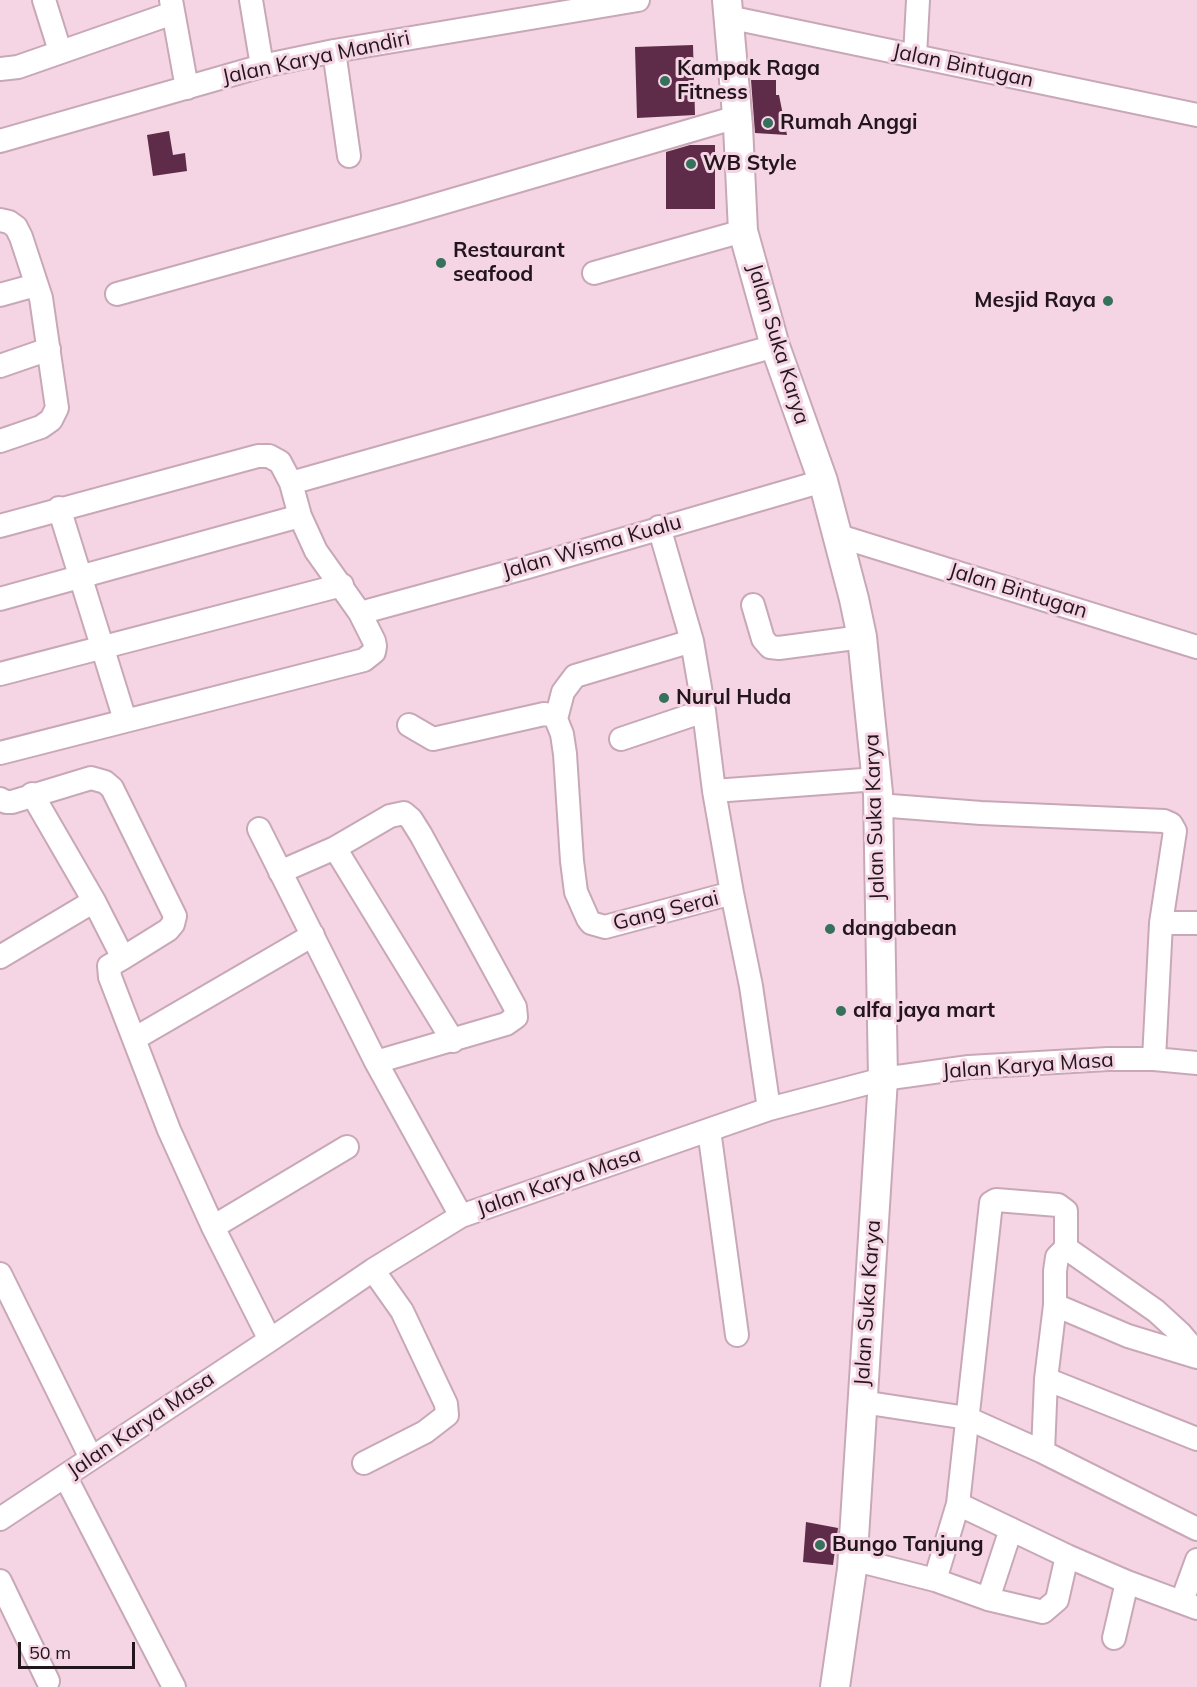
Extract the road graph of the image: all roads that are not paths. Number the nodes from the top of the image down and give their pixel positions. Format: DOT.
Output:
graph roads {
  1 [pos="44,0"];
  2 [pos="251,0"];
  3 [pos="638,0"];
  4 [pos="918,0"];
  5 [pos="172,6"];
  6 [pos="728,9"];
  7 [pos="60,51"];
  8 [pos="334,51"];
  9 [pos="915,56"];
  10 [pos="262,66"];
  11 [pos="0,69"];
  12 [pos="187,88"];
  13 [pos="1197,115"];
  14 [pos="737,117"];
  15 [pos="0,141"];
  16 [pos="349,156"];
  17 [pos="0,220"];
  18 [pos="743,231"];
  19 [pos="594,273"];
  20 [pos="36,285"];
  21 [pos="117,294"];
  22 [pos="0,295"];
  23 [pos="776,346"];
  24 [pos="49,349"];
  25 [pos="0,366"];
  26 [pos="0,441"];
  27 [pos="823,481"];
  28 [pos="291,483"];
  29 [pos="59,508"];
  30 [pos="300,516"];
  31 [pos="0,526"];
  32 [pos="659,528"];
  33 [pos="839,536"];
  34 [pos="81,577"];
  35 [pos="342,585"];
  36 [pos="0,599"];
  37 [pos="753,605"];
  38 [pos="360,613"];
  39 [pos="862,637"];
  40 [pos="692,641"];
  41 [pos="102,646"];
  42 [pos="1197,647"];
  43 [pos="0,674"];
  44 [pos="704,711"];
  45 [pos="556,719"];
  46 [pos="125,720"];
  47 [pos="409,725"];
  48 [pos="621,739"];
  49 [pos="0,753"];
  50 [pos="714,791"];
  51 [pos="878,792"];
  52 [pos="32,794"];
  53 [pos="0,799"];
  54 [pos="259,829"];
  55 [pos="335,848"];
  56 [pos="280,872"];
  57 [pos="732,893"];
  58 [pos="94,901"];
  59 [pos="1161,923"];
  60 [pos="1197,923"];
  61 [pos="313,935"];
  62 [pos="0,957"];
  63 [pos="123,958"];
  64 [pos="134,1039"];
  65 [pos="453,1041"];
  66 [pos="1154,1059"];
  67 [pos="376,1062"];
  68 [pos="1197,1063"];
  69 [pos="883,1079"];
  70 [pos="769,1109"];
  71 [pos="709,1130"];
  72 [pos="347,1147"];
  73 [pos="462,1216"];
  74 [pos="213,1227"];
  75 [pos="1066,1248"];
  76 [pos="373,1270"];
  77 [pos="0,1274"];
  78 [pos="1054,1305"];
  79 [pos="737,1335"];
  80 [pos="270,1340"];
  81 [pos="1197,1355"];
  82 [pos="1046,1379"];
  83 [pos="862,1402"];
  84 [pos="967,1418"];
  85 [pos="1197,1439"];
  86 [pos="1043,1452"];
  87 [pos="91,1458"];
  88 [pos="364,1463"];
  89 [pos="64,1476"];
  90 [pos="958,1504"];
  91 [pos="0,1519"];
  92 [pos="1011,1529"];
  93 [pos="1197,1529"];
  94 [pos="1067,1556"];
  95 [pos="852,1559"];
  96 [pos="1197,1560"];
  97 [pos="935,1580"];
  98 [pos="0,1581"];
  99 [pos="1127,1582"];
  100 [pos="988,1599"];
  101 [pos="1189,1604"];
  102 [pos="1114,1638"];
  103 [pos="48,1681"];
  104 [pos="174,1687"];
  105 [pos="835,1687"];
  1 -- 7 [label="street"];
  2 -- 10 [label="street"];
  3 -- 8 [label="street, Jalan Karya Mandiri"];
  4 -- 9 [label="street"];
  5 -- 7 [label="street"];
  5 -- 12 [label="street"];
  6 -- 9 [label="street, Jalan Bintugan"];
  6 -- 14 [label="main road, Jalan Suka Karya"];
  7 -- 11 [label="street"];
  8 -- 10 [label="street, Jalan Karya Mandiri"];
  8 -- 16 [label="street"];
  9 -- 13 [label="street, Jalan Bintugan"];
  10 -- 12 [label="street, Jalan Karya Mandiri"];
  12 -- 15 [label="street, Jalan Karya Mandiri"];
  14 -- 18 [label="main road, Jalan Suka Karya"];
  14 -- 21 [label="street"];
  17 -- 20 [label="street"];
  18 -- 19 [label="street"];
  18 -- 23 [label="main road, Jalan Suka Karya"];
  20 -- 22 [label="street"];
  20 -- 24 [label="street"];
  23 -- 27 [label="main road, Jalan Suka Karya"];
  23 -- 28 [label="street"];
  24 -- 25 [label="street"];
  24 -- 26 [label="street"];
  27 -- 32 [label="street, Jalan Wisma Kualu"];
  27 -- 33 [label="main road, Jalan Suka Karya"];
  28 -- 29 [label="street"];
  28 -- 30 [label="street"];
  29 -- 31 [label="street"];
  29 -- 34 [label="street"];
  30 -- 34 [label="street"];
  30 -- 35 [label="street"];
  32 -- 38 [label="street, Jalan Wisma Kualu"];
  32 -- 40 [label="street"];
  33 -- 39 [label="main road, Jalan Suka Karya"];
  33 -- 42 [label="street, Jalan Bintugan"];
  34 -- 36 [label="street"];
  34 -- 41 [label="street"];
  35 -- 38 [label="street"];
  35 -- 41 [label="street"];
  37 -- 39 [label="street"];
  38 -- 46 [label="street"];
  39 -- 51 [label="main road, Jalan Suka Karya"];
  40 -- 44 [label="street"];
  40 -- 45 [label="street"];
  41 -- 43 [label="street"];
  41 -- 46 [label="street"];
  44 -- 48 [label="street"];
  44 -- 50 [label="street"];
  45 -- 47 [label="street"];
  45 -- 57 [label="street, Gang Serai"];
  46 -- 49 [label="street"];
  50 -- 51 [label="street"];
  50 -- 57 [label="street"];
  51 -- 59 [label="street"];
  51 -- 69 [label="main road, Jalan Suka Karya"];
  52 -- 53 [label="street"];
  52 -- 58 [label="street"];
  52 -- 63 [label="street"];
  54 -- 56 [label="street"];
  55 -- 56 [label="street"];
  55 -- 65 [label="street"];
  55 -- 65 [label="street"];
  56 -- 61 [label="street"];
  57 -- 70 [label="street, Gang Serai"];
  58 -- 62 [label="street"];
  58 -- 63 [label="street"];
  59 -- 60 [label="street"];
  59 -- 66 [label="street"];
  61 -- 64 [label="street"];
  61 -- 67 [label="street"];
  63 -- 64 [label="street"];
  64 -- 74 [label="street"];
  65 -- 67 [label="street"];
  66 -- 68 [label="street, Jalan Karya Masa"];
  66 -- 69 [label="street, Jalan Karya Masa"];
  67 -- 73 [label="street"];
  69 -- 70 [label="street, Jalan Karya Masa"];
  69 -- 83 [label="main road, Jalan Suka Karya"];
  70 -- 71 [label="street, Jalan Karya Masa"];
  71 -- 73 [label="street, Jalan Karya Masa"];
  71 -- 79 [label="street"];
  72 -- 74 [label="street"];
  73 -- 76 [label="street, Jalan Karya Masa"];
  74 -- 80 [label="street"];
  75 -- 78 [label="street"];
  75 -- 81 [label="street"];
  75 -- 84 [label="street"];
  76 -- 80 [label="street, Jalan Karya Masa"];
  76 -- 88 [label="street"];
  77 -- 87 [label="street"];
  78 -- 81 [label="street"];
  78 -- 82 [label="street"];
  80 -- 87 [label="street, Jalan Karya Masa"];
  82 -- 85 [label="street"];
  82 -- 86 [label="street"];
  83 -- 84 [label="street"];
  83 -- 95 [label="main road, Jalan Suka Karya"];
  84 -- 86 [label="street"];
  84 -- 90 [label="street"];
  86 -- 93 [label="street"];
  87 -- 89 [label="street, Jalan Karya Masa"];
  89 -- 91 [label="street, Jalan Karya Masa"];
  89 -- 104 [label="street"];
  90 -- 92 [label="street"];
  90 -- 97 [label="street"];
  92 -- 94 [label="street"];
  92 -- 100 [label="street"];
  94 -- 99 [label="street"];
  94 -- 100 [label="street"];
  95 -- 97 [label="street"];
  95 -- 105 [label="main road, Jalan Suka Karya"];
  96 -- 101 [label="street"];
  97 -- 100 [label="street"];
  98 -- 103 [label="street"];
  99 -- 101 [label="street"];
  99 -- 102 [label="street"];
}
